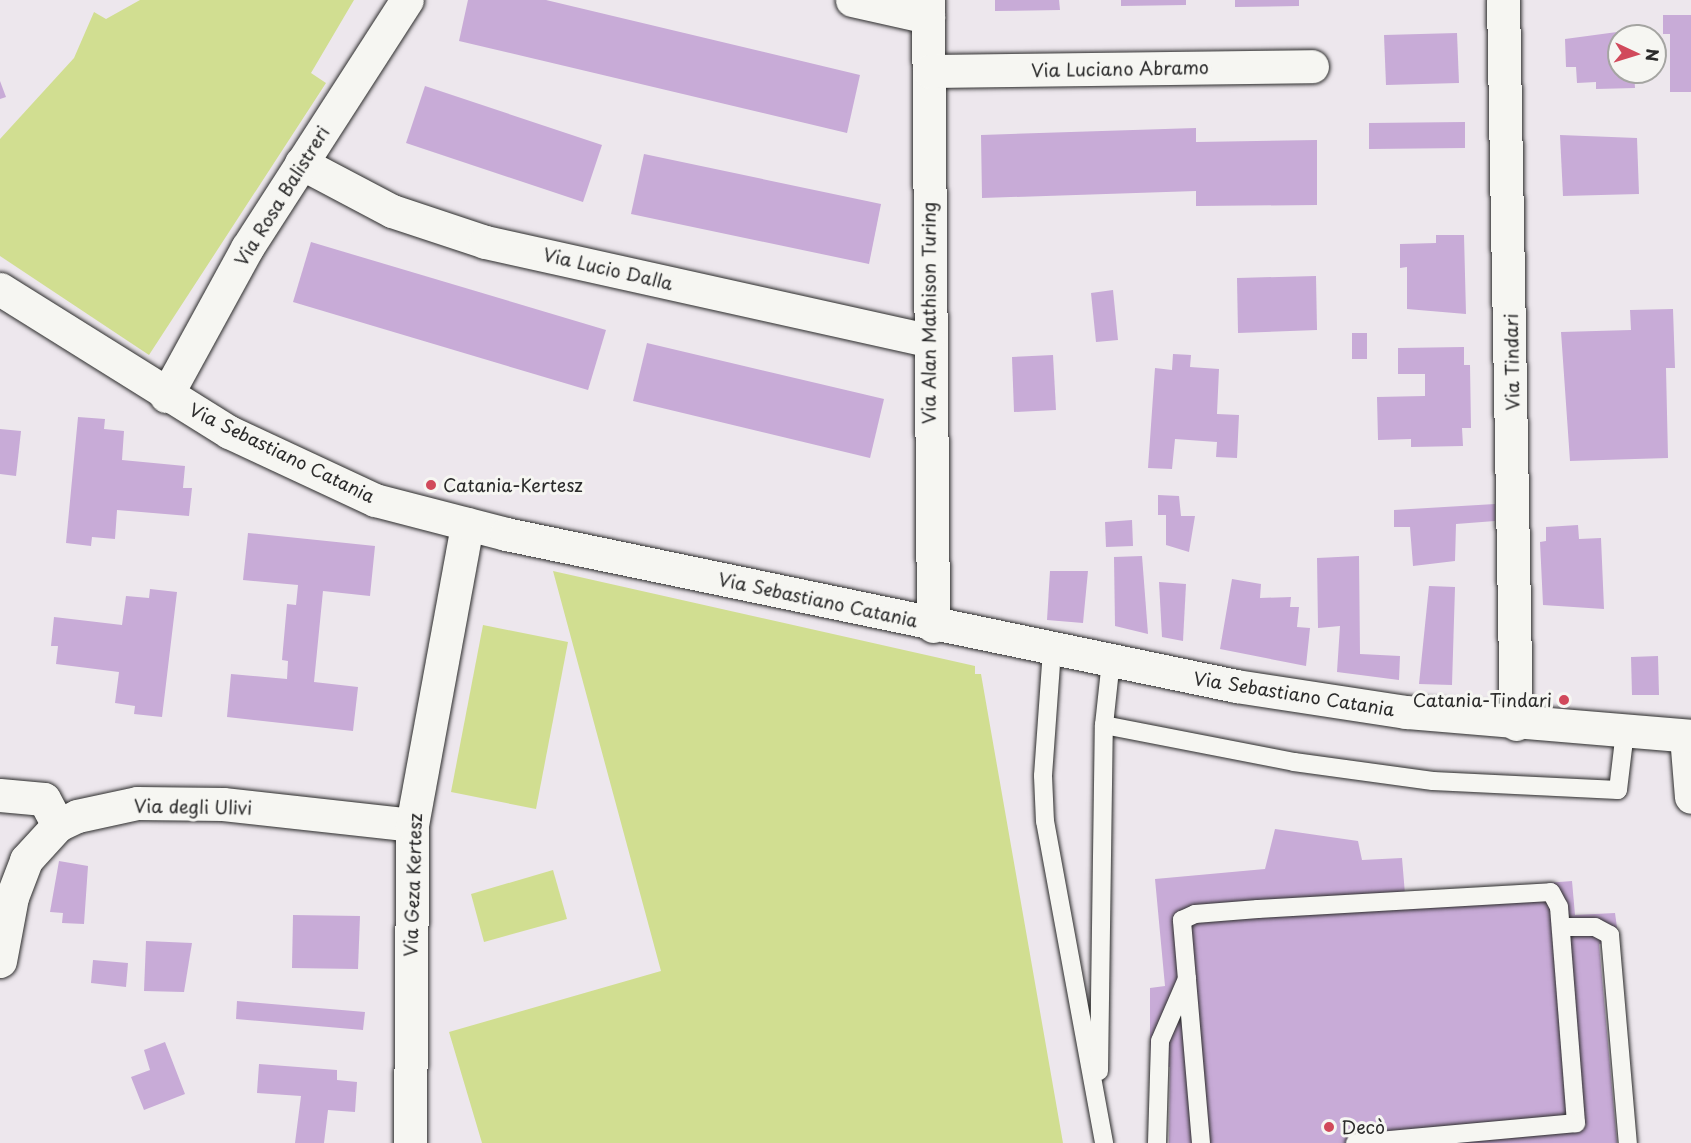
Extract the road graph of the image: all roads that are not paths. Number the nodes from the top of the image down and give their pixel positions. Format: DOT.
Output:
graph roads {
  1 [pos="406,0"];
  2 [pos="852,0"];
  3 [pos="1503,0"];
  4 [pos="928,9"];
  5 [pos="1312,66"];
  6 [pos="929,71"];
  7 [pos="301,163"];
  8 [pos="0,289"];
  9 [pos="927,340"];
  10 [pos="166,396"];
  11 [pos="467,524"];
  12 [pos="933,626"];
  13 [pos="1052,650"];
  14 [pos="1111,661"];
  15 [pos="1516,724"];
  16 [pos="1104,725"];
  17 [pos="1626,731"];
  18 [pos="1688,736"];
  19 [pos="0,795"];
  20 [pos="1691,797"];
  21 [pos="58,825"];
  22 [pos="412,825"];
  23 [pos="1561,927"];
  24 [pos="0,961"];
  25 [pos="1186,979"];
  26 [pos="1098,1112"];
  27 [pos="410,1143"];
  28 [pos="1104,1143"];
  29 [pos="1157,1143"];
  30 [pos="1201,1143"];
  31 [pos="1355,1143"];
  32 [pos="1628,1143"];
  1 -- 7 [label="street, Via Rosa Balistreri"];
  2 -- 4 [label="street"];
  3 -- 15 [label="street, Via Tindari"];
  4 -- 6 [label="street, Via Alan Mathison Turing"];
  5 -- 6 [label="street, Via Luciano Abramo"];
  6 -- 9 [label="street, Via Alan Mathison Turing"];
  7 -- 9 [label="street, Via Lucio Dalla"];
  7 -- 10 [label="street, Via Rosa Balistreri"];
  8 -- 10 [label="street, Via Sebastiano Catania"];
  9 -- 12 [label="street, Via Alan Mathison Turing"];
  10 -- 11 [label="street, Via Sebastiano Catania"];
  11 -- 12 [label="street, Via Sebastiano Catania"];
  11 -- 22 [label="street, Via Geza Kertesz"];
  12 -- 13 [label="street, Via Sebastiano Catania"];
  13 -- 14 [label="street, Via Sebastiano Catania"];
  13 -- 26 [label="lane"];
  14 -- 15 [label="street, Via Sebastiano Catania"];
  14 -- 16 [label="lane"];
  15 -- 17 [label="street, Via Sebastiano Catania"];
  16 -- 17 [label="lane"];
  16 -- 26 [label="lane"];
  17 -- 18 [label="street, Via Sebastiano Catania"];
  18 -- 20 [label="street"];
  19 -- 21 [label="street"];
  21 -- 22 [label="street, Via degli Ulivi"];
  21 -- 24 [label="street"];
  22 -- 27 [label="street, Via Geza Kertesz"];
  23 -- 25 [label="lane"];
  23 -- 31 [label="lane"];
  23 -- 32 [label="lane"];
  25 -- 29 [label="lane"];
  25 -- 30 [label="lane"];
  26 -- 28 [label="lane"];
}
